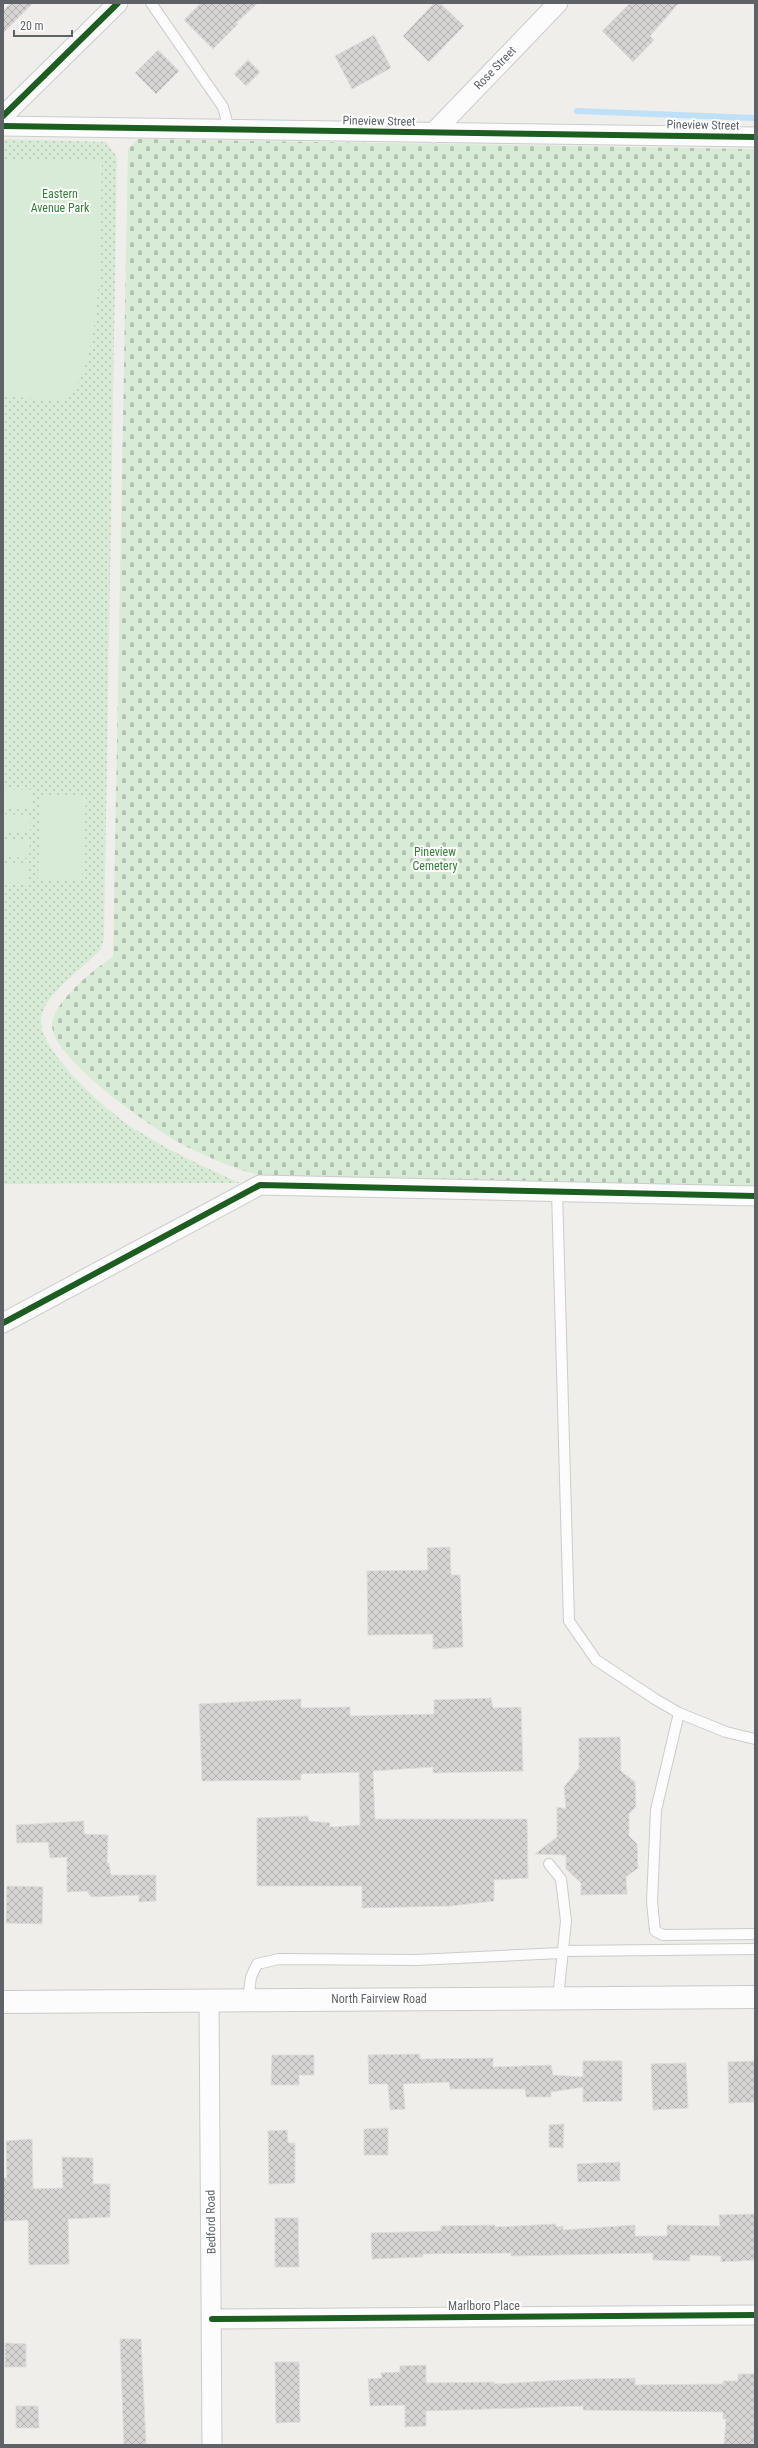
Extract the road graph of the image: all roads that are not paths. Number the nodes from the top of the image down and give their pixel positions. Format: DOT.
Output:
graph roads {
  1 [pos="118,3"];
  2 [pos="151,3"];
  3 [pos="558,3"];
  4 [pos="3,116"];
  5 [pos="3,126"];
  6 [pos="229,129"];
  7 [pos="433,133"];
  8 [pos="755,137"];
  9 [pos="557,1191"];
  10 [pos="755,1196"];
  11 [pos="3,1323"];
  12 [pos="679,1713"];
  13 [pos="755,1739"];
  14 [pos="549,1864"];
  15 [pos="755,1934"];
  16 [pos="755,1949"];
  17 [pos="561,1952"];
  18 [pos="755,1997"];
  19 [pos="558,1998"];
  20 [pos="209,2000"];
  21 [pos="248,2000"];
  22 [pos="3,2002"];
  23 [pos="755,2315"];
  24 [pos="212,2319"];
  25 [pos="212,2445"];
  1 -- 4 [label="street"];
  2 -- 6 [label="lane"];
  3 -- 7 [label="street, Rose Street"];
  5 -- 6 [label="street, Pineview Street"];
  6 -- 7 [label="street, Pineview Street"];
  7 -- 8 [label="street, Pineview Street"];
  9 -- 10 [label="street"];
  9 -- 11 [label="street"];
  9 -- 12 [label="lane"];
  12 -- 13 [label="lane"];
  12 -- 15 [label="lane"];
  14 -- 17 [label="lane"];
  16 -- 17 [label="lane"];
  17 -- 19 [label="lane"];
  17 -- 21 [label="lane"];
  18 -- 19 [label="main road, North Fairview Road"];
  19 -- 21 [label="main road, North Fairview Road"];
  20 -- 21 [label="main road, North Fairview Road"];
  20 -- 22 [label="main road, North Fairview Road"];
  20 -- 24 [label="street, Bedford Road"];
  23 -- 24 [label="street, Marlboro Place"];
  24 -- 25 [label="street, Bedford Road"];
}
